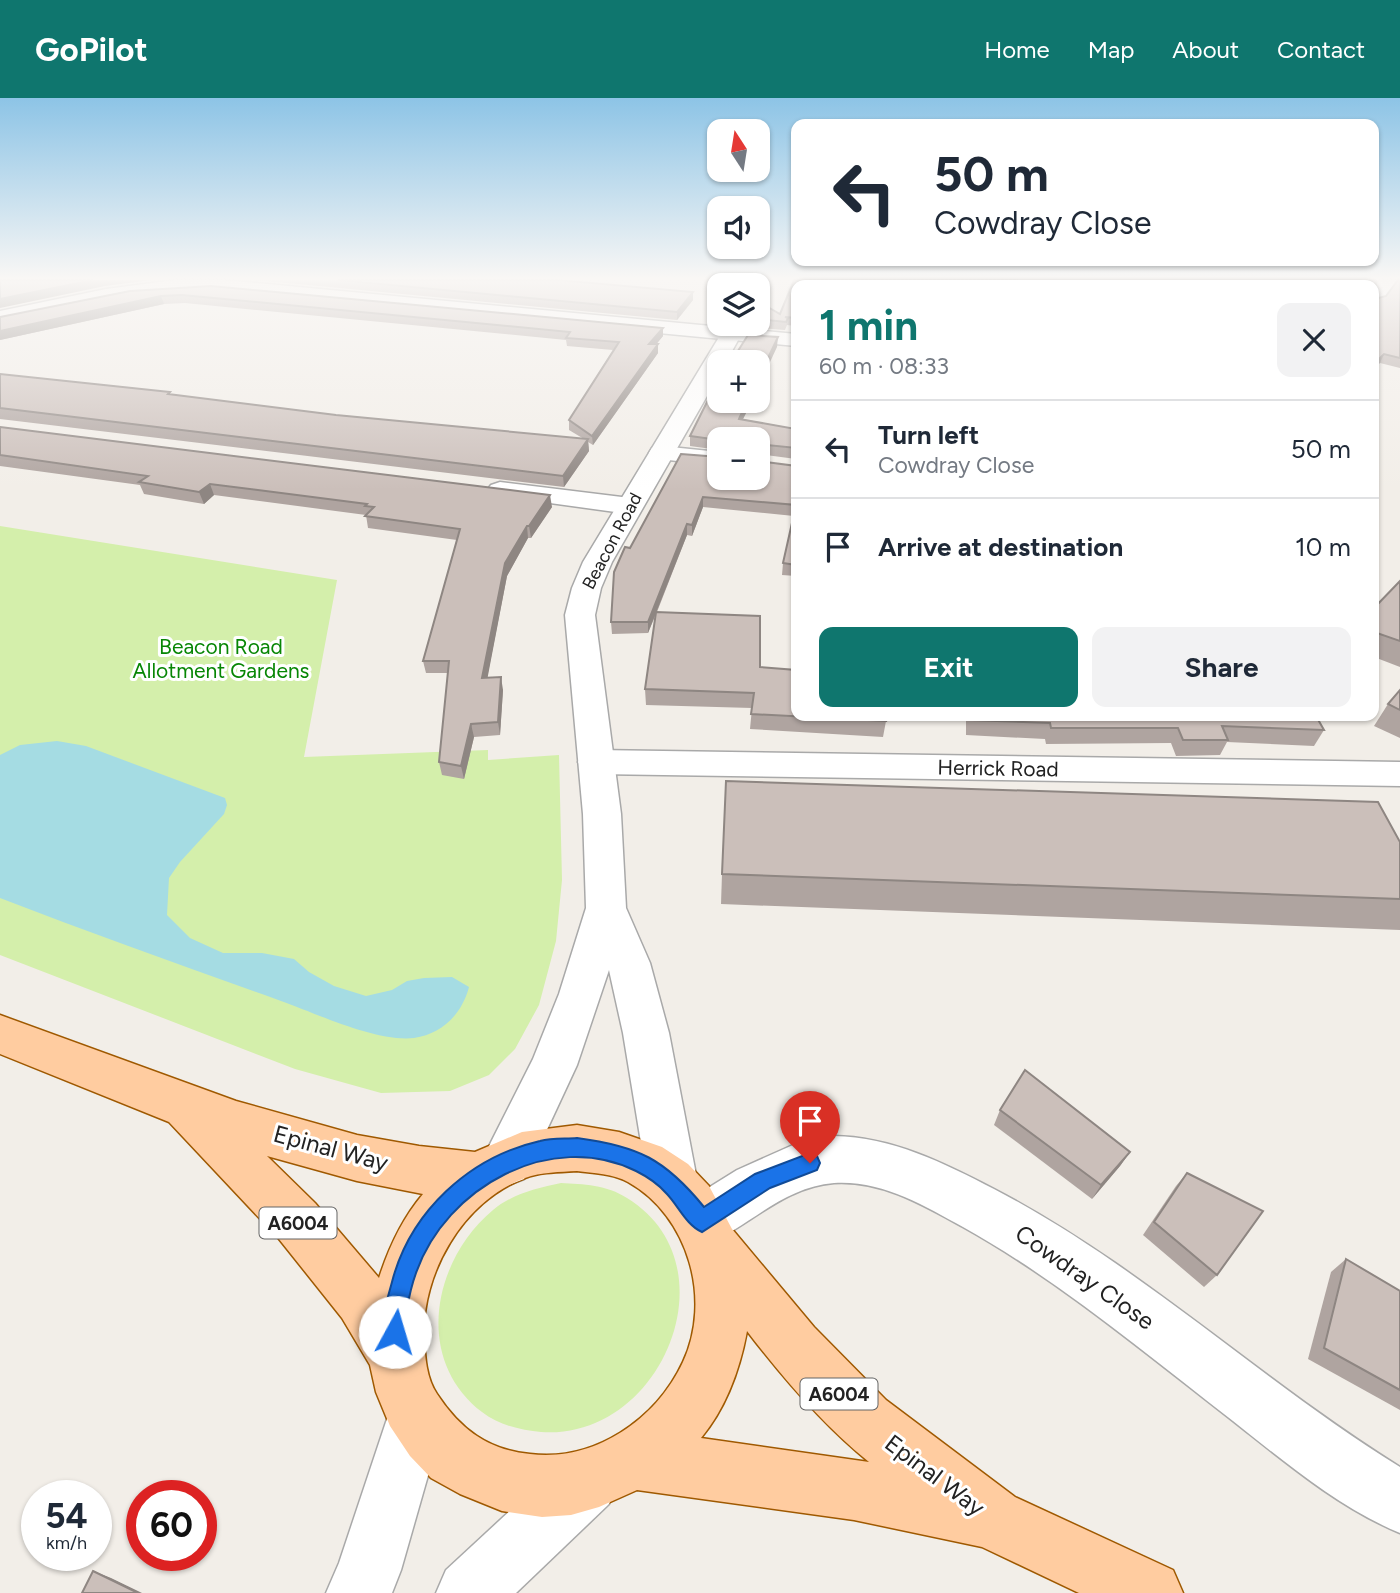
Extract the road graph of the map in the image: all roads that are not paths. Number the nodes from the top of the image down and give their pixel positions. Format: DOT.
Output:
graph roads {
  1 [pos="722,350"];
  2 [pos="661,453"];
  3 [pos="707,458"];
  4 [pos="480,487"];
  5 [pos="630,506"];
  6 [pos="596,762"];
  7 [pos="1400,774"];
  8 [pos="607,908"];
  9 [pos="0,1034"];
  10 [pos="185,1107"];
  11 [pos="493,1169"];
  12 [pos="696,1216"];
  13 [pos="395,1353"];
  14 [pos="416,1416"];
  15 [pos="611,1471"];
  16 [pos="1400,1502"];
  17 [pos="993,1519"];
  18 [pos="359,1593"];
  19 [pos="469,1593"];
  20 [pos="1150,1593"];
  1 -- 2 [label="street, Beacon Road"];
  2 -- 3 [label="street"];
  2 -- 5 [label="street, Beacon Road"];
  4 -- 5 [label="street"];
  5 -- 6 [label="street, Beacon Road"];
  6 -- 7 [label="street, Herrick Road"];
  6 -- 8 [label="street, Beacon Road"];
  8 -- 11 [label="street, Beacon Road"];
  8 -- 12 [label="street, Beacon Road"];
  9 -- 10 [label="main road, Epinal Way / A6004"];
  10 -- 11 [label="main road, Epinal Way / A6004"];
  10 -- 13 [label="main road, Epinal Way / A6004"];
  11 -- 12 [label="main road, Epinal Way"];
  11 -- 13 [label="main road"];
  12 -- 15 [label="main road"];
  12 -- 16 [label="street, Cowdray Close"];
  12 -- 17 [label="main road, Epinal Way / A6004"];
  13 -- 14 [label="main road, Epinal Way"];
  14 -- 15 [label="main road, Epinal Way"];
  14 -- 18 [label="street"];
  15 -- 17 [label="main road, Epinal Way / A6004"];
  15 -- 19 [label="street"];
  17 -- 20 [label="main road, Epinal Way / A6004"];
}
